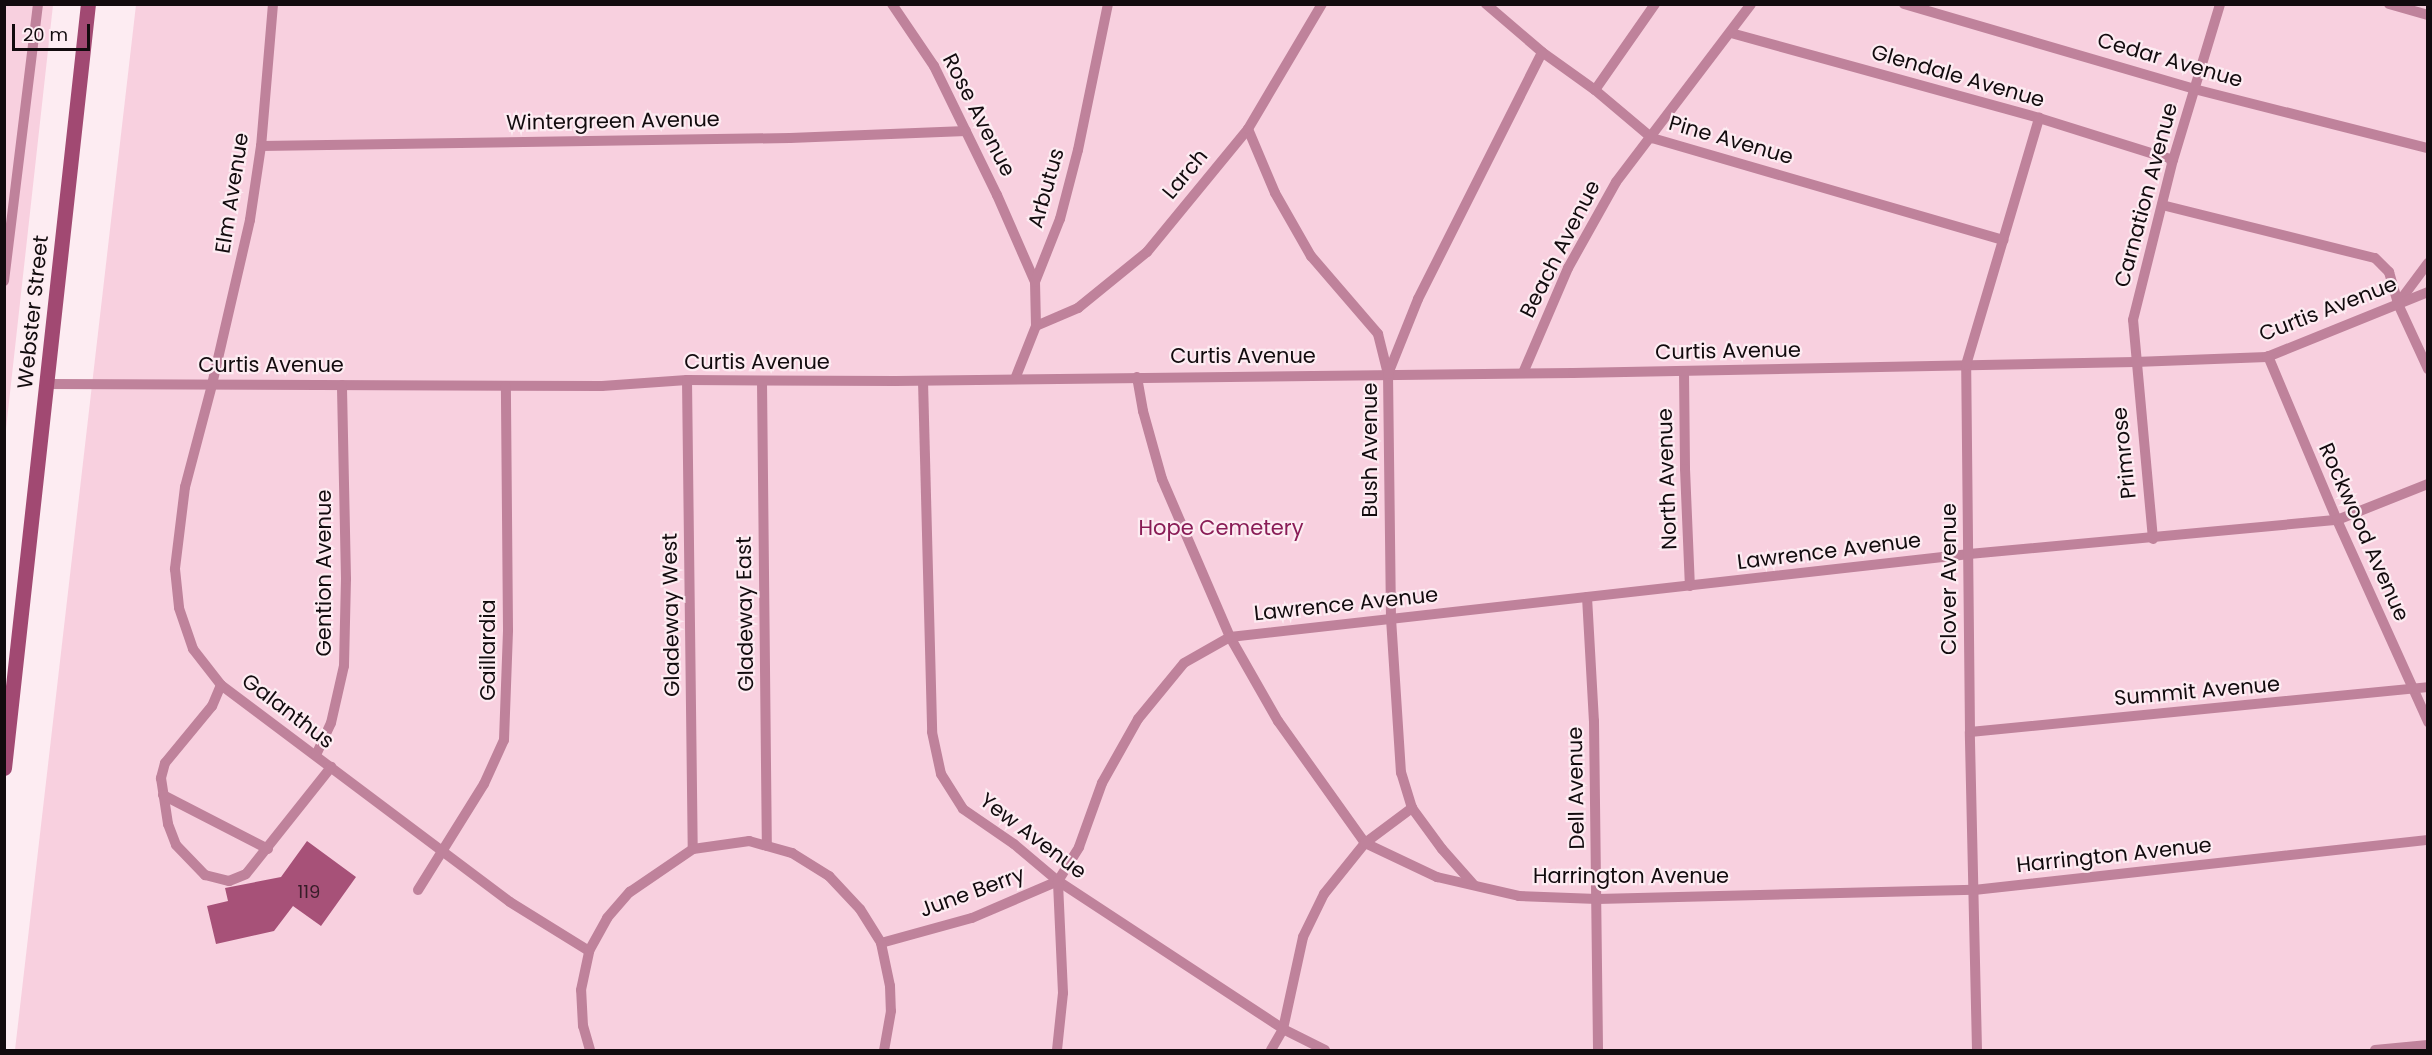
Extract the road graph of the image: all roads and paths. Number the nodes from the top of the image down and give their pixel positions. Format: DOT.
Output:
graph roads {
  1 [pos="38,4"];
  2 [pos="88,4"];
  3 [pos="273,4"];
  4 [pos="892,4"];
  5 [pos="1108,4"];
  6 [pos="1322,4"];
  7 [pos="1486,4"];
  8 [pos="1655,4"];
  9 [pos="1751,4"];
  10 [pos="1904,4"];
  11 [pos="2220,4"];
  12 [pos="2389,4"];
  13 [pos="2427,15"];
  14 [pos="1731,33"];
  15 [pos="1542,52"];
  16 [pos="2194,89"];
  17 [pos="1595,90"];
  18 [pos="2039,118"];
  19 [pos="1248,129"];
  20 [pos="966,131"];
  21 [pos="1652,138"];
  22 [pos="261,146"];
  23 [pos="2427,148"];
  24 [pos="2173,160"];
  25 [pos="2162,205"];
  26 [pos="2003,240"];
  27 [pos="2427,263"];
  28 [pos="4,281"];
  29 [pos="1035,282"];
  30 [pos="2427,291"];
  31 [pos="2398,304"];
  32 [pos="1036,326"];
  33 [pos="2268,356"];
  34 [pos="2135,362"];
  35 [pos="1966,365"];
  36 [pos="2427,369"];
  37 [pos="1684,371"];
  38 [pos="1388,374"];
  39 [pos="1523,374"];
  40 [pos="1137,376"];
  41 [pos="1016,379"];
  42 [pos="687,381"];
  43 [pos="923,381"];
  44 [pos="762,382"];
  45 [pos="45,384"];
  46 [pos="212,385"];
  47 [pos="342,385"];
  48 [pos="506,386"];
  49 [pos="2427,484"];
  50 [pos="2337,520"];
  51 [pos="2153,539"];
  52 [pos="1970,554"];
  53 [pos="1690,586"];
  54 [pos="1587,597"];
  55 [pos="1391,619"];
  56 [pos="1230,637"];
  57 [pos="221,685"];
  58 [pos="2427,687"];
  59 [pos="2413,690"];
  60 [pos="2427,722"];
  61 [pos="1970,732"];
  62 [pos="316,755"];
  63 [pos="331,767"];
  64 [pos="4,768"];
  65 [pos="163,795"];
  66 [pos="1412,808"];
  67 [pos="2427,840"];
  68 [pos="1365,843"];
  69 [pos="767,846"];
  70 [pos="268,849"];
  71 [pos="693,849"];
  72 [pos="442,853"];
  73 [pos="1058,881"];
  74 [pos="1474,886"];
  75 [pos="418,890"];
  76 [pos="1974,890"];
  77 [pos="1597,899"];
  78 [pos="881,943"];
  79 [pos="589,951"];
  80 [pos="1283,1029"];
  81 [pos="2427,1045"];
  82 [pos="590,1050"];
  83 [pos="884,1050"];
  84 [pos="1057,1050"];
  85 [pos="1271,1050"];
  86 [pos="1325,1050"];
  87 [pos="1598,1050"];
  88 [pos="1977,1050"];
  89 [pos="2375,1050"];
  1 -- 28 [label="lane"];
  2 -- 45 [label="main road, Webster Street"];
  3 -- 22 [label="lane, Elm Avenue"];
  4 -- 20 [label="lane, Rose Avenue"];
  5 -- 29 [label="lane, Arbutus"];
  6 -- 19 [label="lane, Larch"];
  7 -- 15 [label="lane, Pine Avenue"];
  8 -- 17 [label="lane"];
  9 -- 14 [label="lane, Beach Avenue"];
  10 -- 16 [label="lane, Cedar Avenue"];
  11 -- 16 [label="lane, Carnation Avenue"];
  12 -- 13 [label="lane"];
  14 -- 18 [label="lane, Glendale Avenue"];
  14 -- 21 [label="lane, Beach Avenue"];
  15 -- 17 [label="lane, Pine Avenue"];
  15 -- 38 [label="lane, Bush Avenue"];
  16 -- 23 [label="lane, Cedar Avenue"];
  16 -- 24 [label="lane, Carnation Avenue"];
  17 -- 21 [label="lane, Pine Avenue"];
  18 -- 24 [label="lane, Glendale Avenue"];
  18 -- 26 [label="lane, Clover Avenue"];
  19 -- 32 [label="lane, Larch"];
  19 -- 38 [label="lane"];
  20 -- 22 [label="lane, Wintergreen Avenue"];
  20 -- 29 [label="lane, Rose Avenue"];
  21 -- 26 [label="lane, Pine Avenue"];
  21 -- 39 [label="lane, Beach Avenue"];
  22 -- 46 [label="lane, Elm Avenue"];
  24 -- 25 [label="lane, Carnation Avenue"];
  25 -- 31 [label="lane"];
  25 -- 34 [label="lane, Carnation Avenue"];
  26 -- 35 [label="lane, Clover Avenue"];
  27 -- 31 [label="lane"];
  29 -- 32 [label="lane, Arbutus"];
  30 -- 31 [label="lane, Curtis Avenue"];
  31 -- 33 [label="lane, Curtis Avenue"];
  31 -- 36 [label="lane"];
  32 -- 41 [label="lane, Arbutus"];
  33 -- 34 [label="lane, Curtis Avenue"];
  33 -- 50 [label="lane, Rockwood Avenue"];
  34 -- 35 [label="lane, Curtis Avenue"];
  34 -- 51 [label="lane, Primrose"];
  35 -- 37 [label="lane, Curtis Avenue"];
  35 -- 52 [label="lane, Clover Avenue"];
  37 -- 39 [label="lane, Curtis Avenue"];
  37 -- 53 [label="lane, North Avenue"];
  38 -- 39 [label="lane, Curtis Avenue"];
  38 -- 40 [label="lane, Curtis Avenue"];
  38 -- 55 [label="lane, Bush Avenue"];
  40 -- 41 [label="lane, Curtis Avenue"];
  40 -- 56 [label="lane, Harrington Avenue"];
  41 -- 43 [label="lane, Curtis Avenue"];
  42 -- 44 [label="lane, Curtis Avenue"];
  42 -- 48 [label="lane, Curtis Avenue"];
  42 -- 71 [label="lane, Gladeway West"];
  43 -- 44 [label="lane, Curtis Avenue"];
  43 -- 73 [label="lane, Yew Avenue"];
  44 -- 69 [label="lane, Gladeway East"];
  45 -- 46 [label="lane, Curtis Avenue"];
  45 -- 64 [label="main road, Webster Street"];
  46 -- 47 [label="lane, Curtis Avenue"];
  46 -- 57 [label="lane, Galanthus"];
  47 -- 48 [label="lane, Curtis Avenue"];
  47 -- 62 [label="lane, Gention Avenue"];
  48 -- 72 [label="lane, Gaillardia"];
  49 -- 50 [label="lane, Lawrence Avenue"];
  50 -- 51 [label="lane, Lawrence Avenue"];
  50 -- 59 [label="lane, Rockwood Avenue"];
  51 -- 52 [label="lane, Lawrence Avenue"];
  52 -- 53 [label="lane, Lawrence Avenue"];
  52 -- 61 [label="lane, Clover Avenue"];
  53 -- 54 [label="lane, Lawrence Avenue"];
  54 -- 55 [label="lane, Lawrence Avenue"];
  54 -- 77 [label="lane, Dell Avenue"];
  55 -- 56 [label="lane, Lawrence Avenue"];
  55 -- 66 [label="lane, Bush Avenue"];
  56 -- 68 [label="lane, Harrington Avenue"];
  56 -- 73 [label="lane, June Berry"];
  57 -- 62 [label="lane, Galanthus"];
  57 -- 65 [label="lane"];
  58 -- 59 [label="lane, Summit Avenue"];
  59 -- 60 [label="lane, Rockwood Avenue"];
  59 -- 61 [label="lane, Summit Avenue"];
  61 -- 76 [label="lane, Clover Avenue"];
  62 -- 63 [label="lane, Galanthus"];
  63 -- 70 [label="lane"];
  63 -- 72 [label="lane, Galanthus"];
  65 -- 70 [label="lane"];
  65 -- 70 [label="lane"];
  66 -- 68 [label="lane"];
  66 -- 74 [label="lane, Bush Avenue"];
  67 -- 76 [label="lane, Harrington Avenue"];
  68 -- 74 [label="lane, Harrington Avenue"];
  68 -- 80 [label="lane"];
  69 -- 71 [label="lane"];
  69 -- 78 [label="lane"];
  71 -- 79 [label="lane"];
  72 -- 75 [label="lane, Gaillardia"];
  72 -- 79 [label="lane, Galanthus"];
  73 -- 78 [label="lane, June Berry"];
  73 -- 80 [label="lane, Yew Avenue"];
  73 -- 84 [label="lane"];
  74 -- 77 [label="lane, Harrington Avenue"];
  76 -- 77 [label="lane, Harrington Avenue"];
  76 -- 88 [label="lane, Clover Avenue"];
  77 -- 87 [label="lane, Dell Avenue"];
  78 -- 83 [label="lane"];
  79 -- 82 [label="lane"];
  80 -- 85 [label="lane"];
  80 -- 86 [label="lane, Yew Avenue"];
  81 -- 89 [label="lane"];
}
